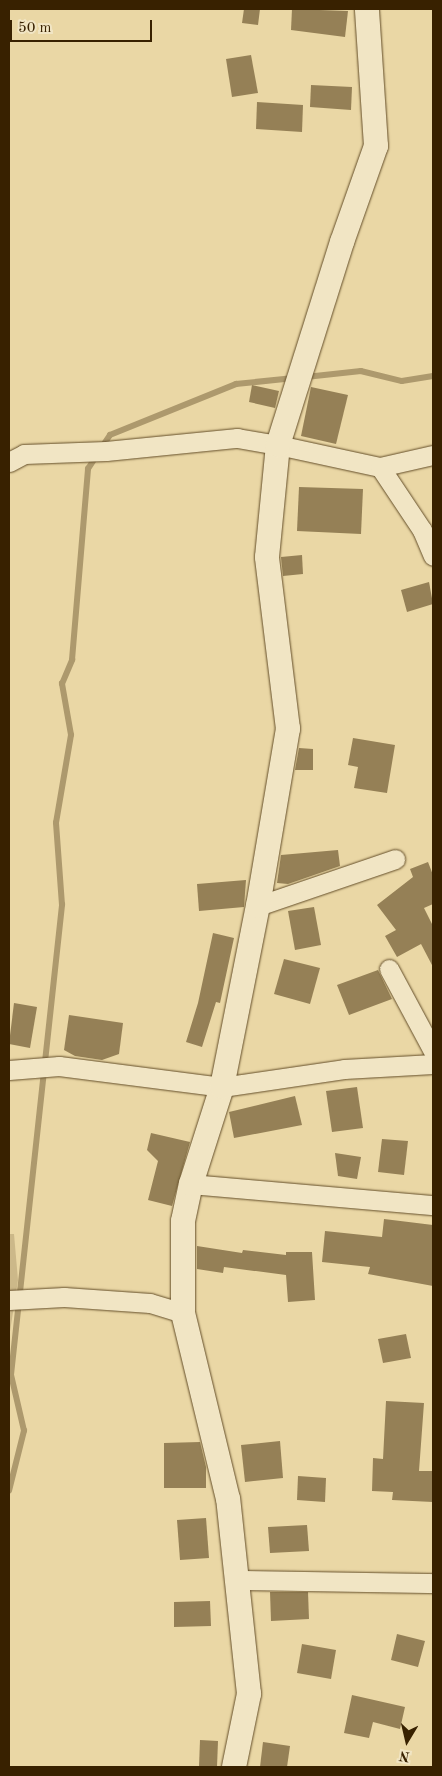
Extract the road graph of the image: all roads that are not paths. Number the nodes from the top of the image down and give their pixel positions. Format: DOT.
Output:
graph roads {
  1 [pos="367,9"];
  2 [pos="278,445"];
  3 [pos="433,456"];
  4 [pos="9,462"];
  5 [pos="380,467"];
  6 [pos="433,556"];
  7 [pos="395,859"];
  8 [pos="258,906"];
  9 [pos="389,969"];
  10 [pos="433,1051"];
  11 [pos="433,1064"];
  12 [pos="9,1070"];
  13 [pos="222,1087"];
  14 [pos="191,1184"];
  15 [pos="433,1205"];
  16 [pos="9,1300"];
  17 [pos="183,1313"];
  18 [pos="237,1580"];
  19 [pos="433,1583"];
  20 [pos="234,1767"];
  1 -- 2 [label="street"];
  2 -- 4 [label="street"];
  2 -- 5 [label="street"];
  2 -- 8 [label="street"];
  3 -- 5 [label="street"];
  5 -- 6 [label="street"];
  7 -- 8 [label="street"];
  8 -- 13 [label="street"];
  9 -- 10 [label="street"];
  11 -- 13 [label="street"];
  12 -- 13 [label="street"];
  13 -- 14 [label="street"];
  14 -- 15 [label="street"];
  14 -- 17 [label="street"];
  16 -- 17 [label="street"];
  17 -- 18 [label="street"];
  18 -- 19 [label="street"];
  18 -- 20 [label="street"];
}
